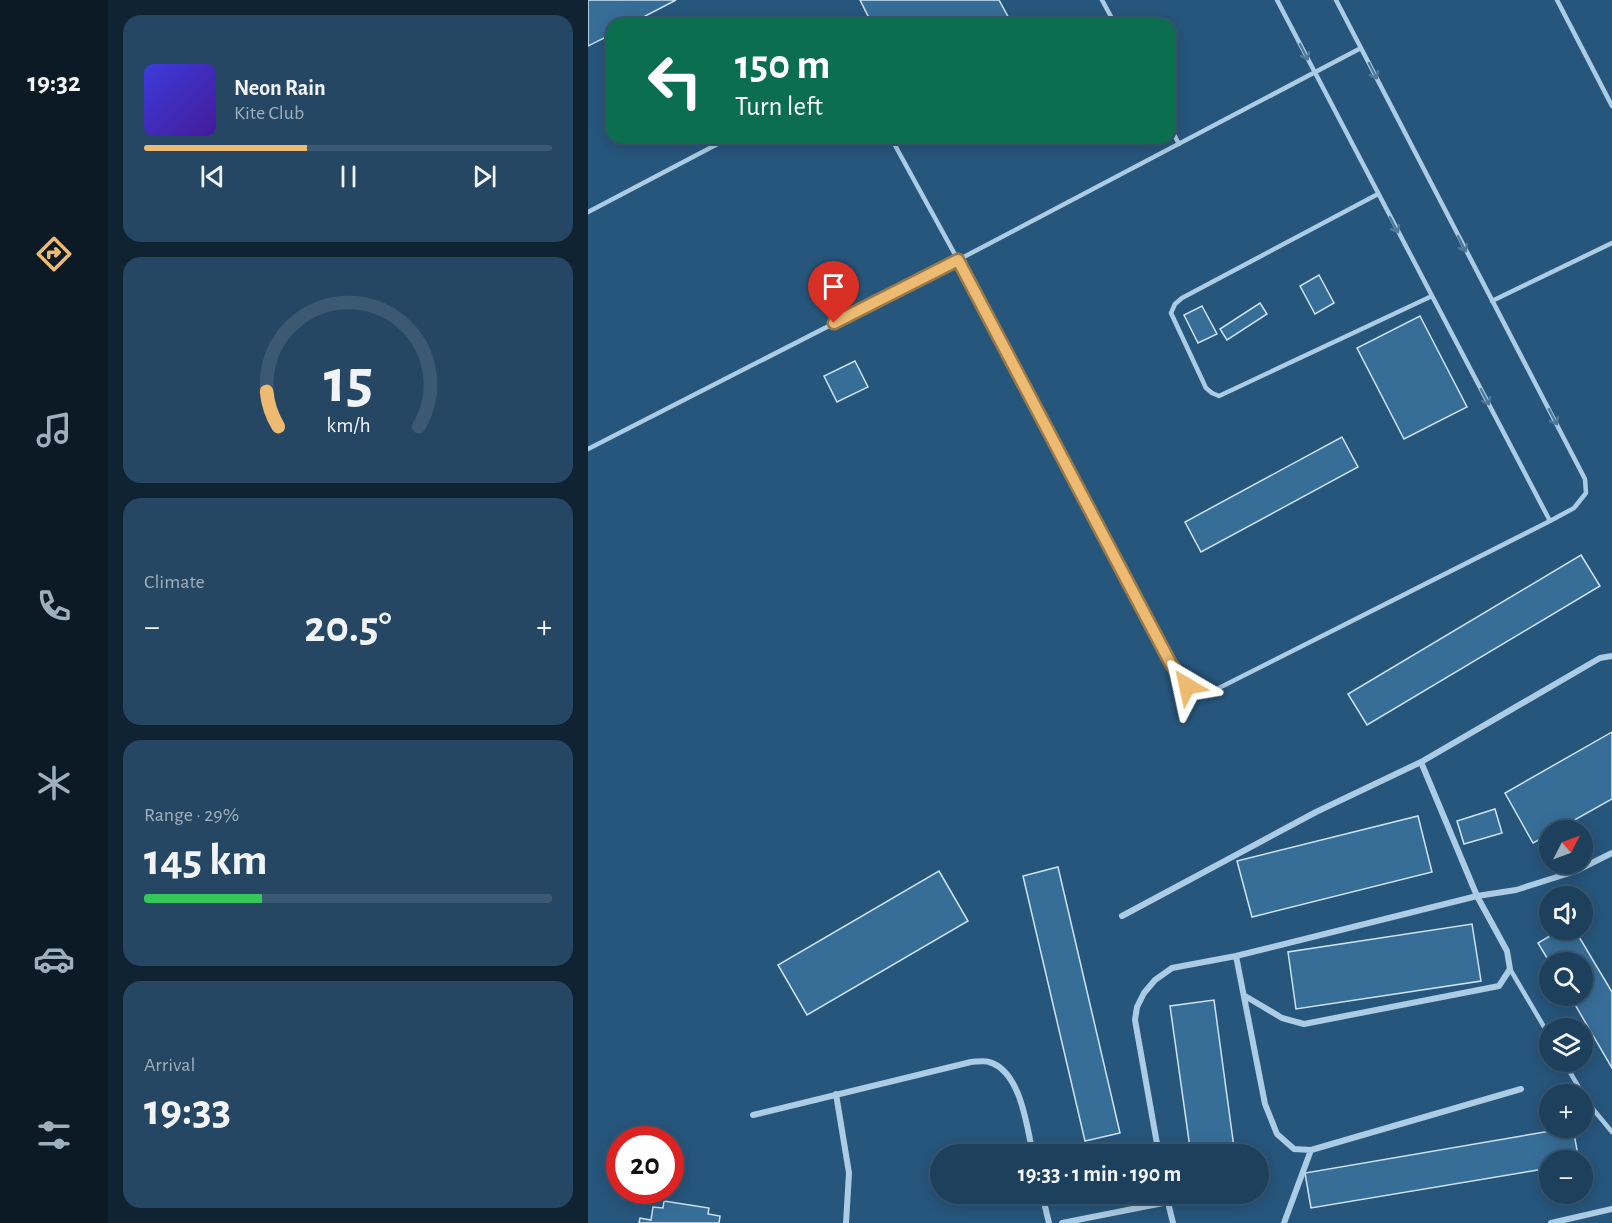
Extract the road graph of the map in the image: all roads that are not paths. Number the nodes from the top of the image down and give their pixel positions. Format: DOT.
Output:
graph roads {
  1 [pos="1102,0"];
  2 [pos="1277,0"];
  3 [pos="1336,0"];
  4 [pos="1557,0"];
  5 [pos="1112,18"];
  6 [pos="1361,48"];
  7 [pos="1315,72"];
  8 [pos="1612,106"];
  9 [pos="1176,138"];
  10 [pos="718,144"];
  11 [pos="894,144"];
  12 [pos="1179,144"];
  13 [pos="1378,194"];
  14 [pos="588,212"];
  15 [pos="1612,243"];
  16 [pos="958,260"];
  17 [pos="1432,296"];
  18 [pos="1492,301"];
  19 [pos="588,449"];
  20 [pos="1550,521"];
  21 [pos="1612,656"];
  22 [pos="1421,762"];
  23 [pos="1612,853"];
  24 [pos="1477,896"];
  25 [pos="1122,916"];
  26 [pos="1236,956"];
  27 [pos="1510,969"];
  28 [pos="1245,996"];
  29 [pos="1539,1018"];
  30 [pos="1570,1072"];
  31 [pos="1521,1089"];
  32 [pos="836,1095"];
  33 [pos="753,1115"];
  34 [pos="1612,1132"];
  35 [pos="1031,1144"];
  36 [pos="1157,1144"];
  37 [pos="1311,1150"];
  38 [pos="1044,1204"];
  39 [pos="1158,1204"];
  40 [pos="1168,1204"];
  41 [pos="1612,1209"];
  42 [pos="846,1223"];
  43 [pos="1049,1223"];
  44 [pos="1062,1223"];
  45 [pos="1173,1223"];
  46 [pos="1284,1223"];
  47 [pos="1551,1223"];
  1 -- 5 [label="lane"];
  2 -- 7 [label="lane, one-way"];
  3 -- 6 [label="lane"];
  4 -- 8 [label="lane"];
  6 -- 7 [label="lane"];
  6 -- 18 [label="lane, one-way"];
  7 -- 12 [label="lane"];
  7 -- 13 [label="lane"];
  9 -- 12 [label="lane"];
  10 -- 14 [label="lane"];
  11 -- 16 [label="lane"];
  12 -- 16 [label="lane"];
  13 -- 17 [label="lane, one-way"];
  13 -- 17 [label="lane"];
  15 -- 18 [label="lane"];
  16 -- 19 [label="lane"];
  16 -- 20 [label="lane"];
  17 -- 20 [label="lane, one-way"];
  18 -- 20 [label="lane, one-way"];
  21 -- 22 [label="street"];
  22 -- 24 [label="street"];
  22 -- 25 [label="street"];
  23 -- 24 [label="street"];
  24 -- 26 [label="street"];
  24 -- 27 [label="street"];
  26 -- 28 [label="street"];
  26 -- 36 [label="street"];
  27 -- 28 [label="street"];
  27 -- 29 [label="lane"];
  28 -- 37 [label="street"];
  30 -- 34 [label="lane"];
  31 -- 37 [label="street"];
  32 -- 33 [label="street"];
  32 -- 35 [label="street"];
  32 -- 42 [label="street"];
  37 -- 46 [label="street"];
  38 -- 43 [label="street"];
  39 -- 44 [label="street"];
  40 -- 45 [label="street"];
  41 -- 47 [label="street"];
}
